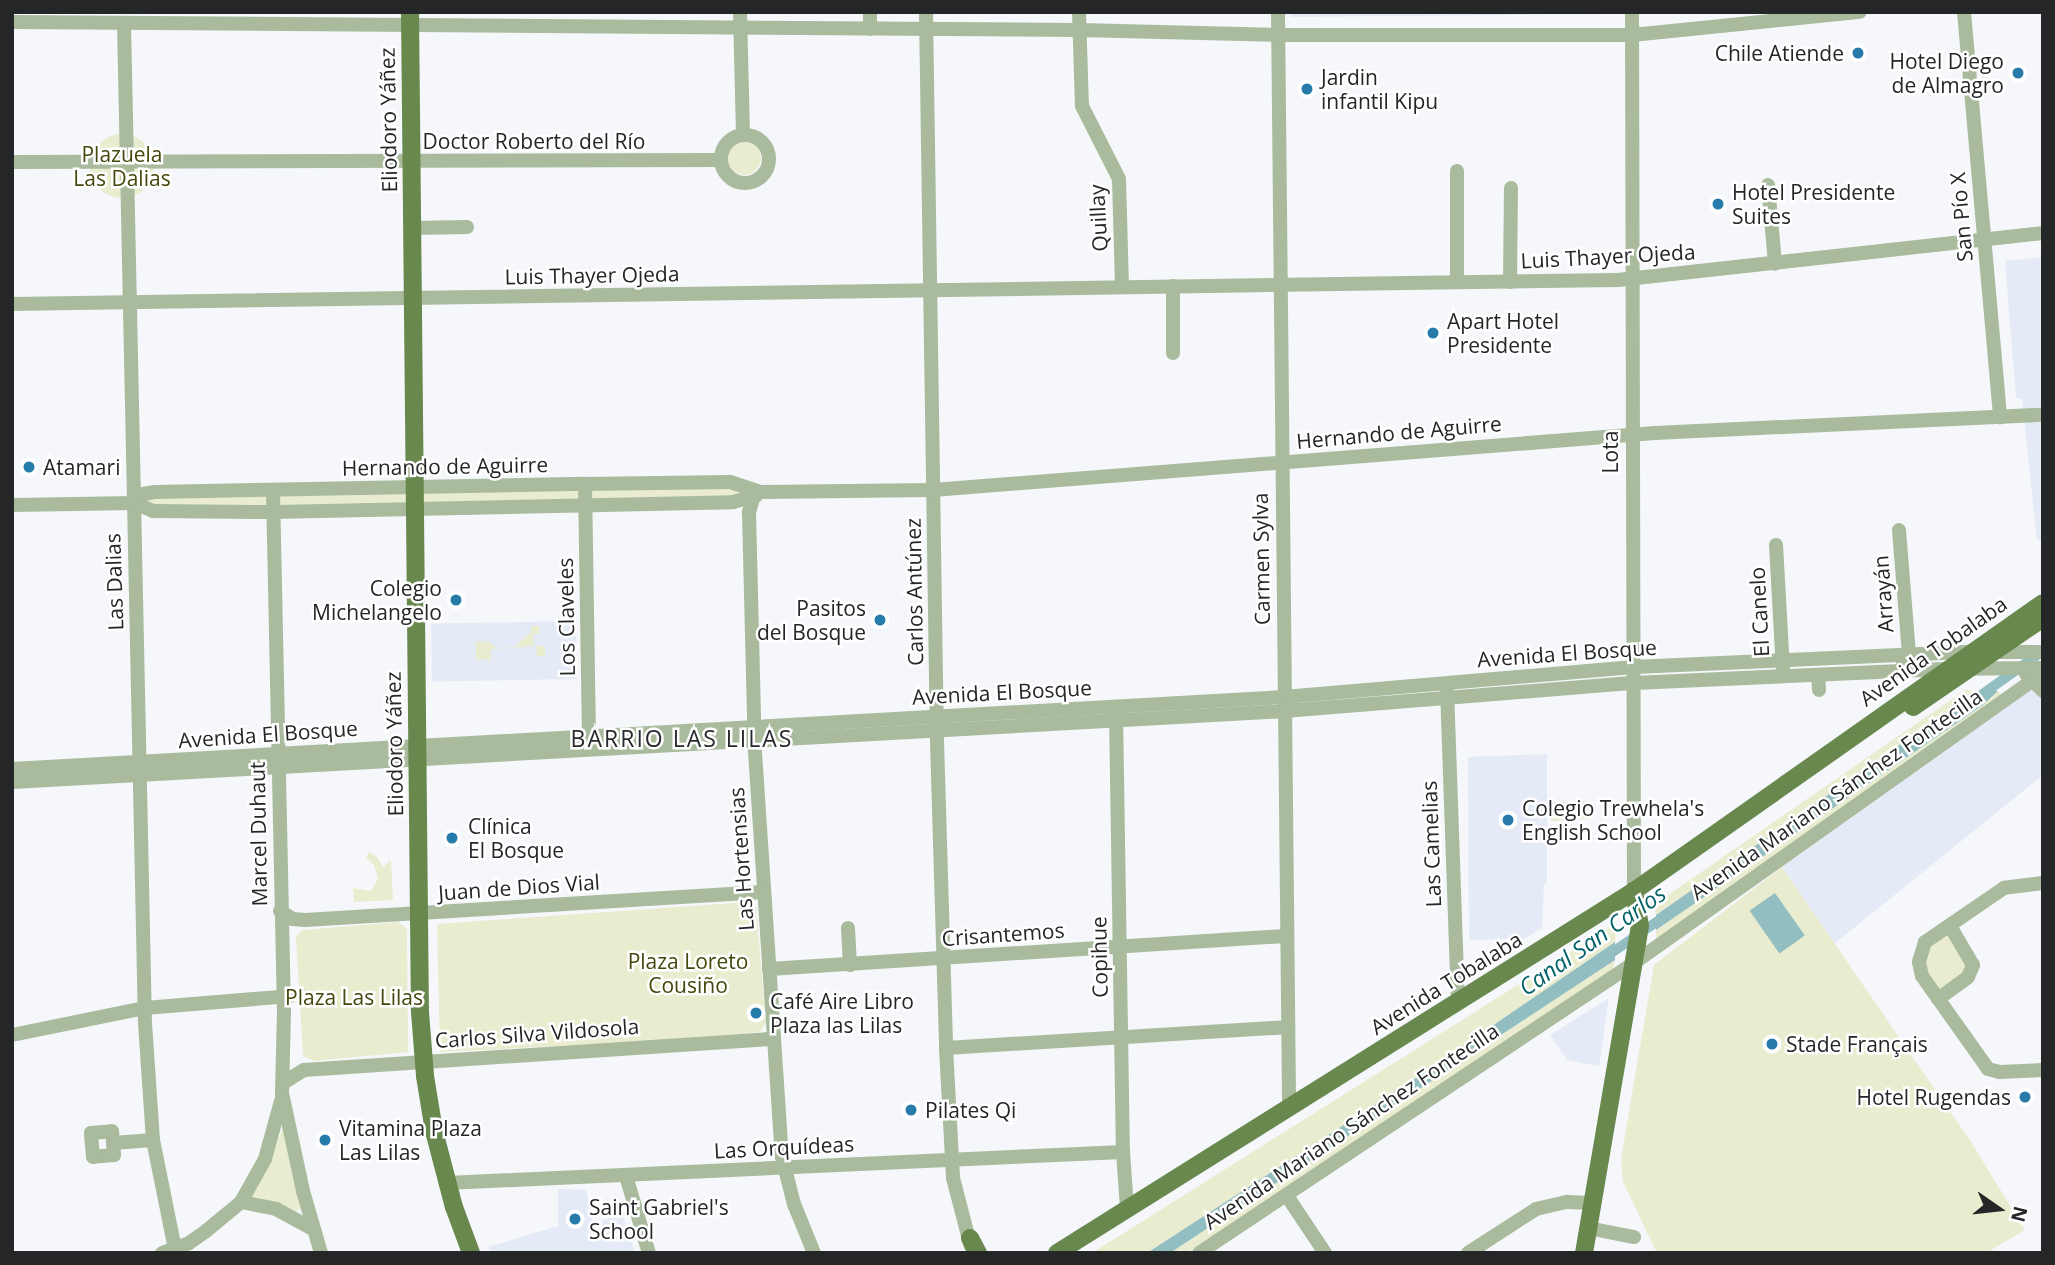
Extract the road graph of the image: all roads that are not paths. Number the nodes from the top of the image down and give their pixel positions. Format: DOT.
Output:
graph roads {
  1 [pos="740,12"];
  2 [pos="870,12"];
  3 [pos="926,12"];
  4 [pos="1079,12"];
  5 [pos="1278,12"];
  6 [pos="1632,12"];
  7 [pos="1860,12"];
  8 [pos="1964,12"];
  9 [pos="410,19"];
  10 [pos="582,20"];
  11 [pos="12,22"];
  12 [pos="124,23"];
  13 [pos="740,29"];
  14 [pos="870,29"];
  15 [pos="927,29"];
  16 [pos="1079,30"];
  17 [pos="1278,35"];
  18 [pos="1632,35"];
  19 [pos="743,134"];
  20 [pos="720,160"];
  21 [pos="12,162"];
  22 [pos="411,163"];
  23 [pos="127,164"];
  24 [pos="1457,171"];
  25 [pos="1768,185"];
  26 [pos="1511,188"];
  27 [pos="467,227"];
  28 [pos="412,228"];
  29 [pos="2043,233"];
  30 [pos="1985,240"];
  31 [pos="1775,264"];
  32 [pos="1633,279"];
  33 [pos="1457,282"];
  34 [pos="1510,282"];
  35 [pos="1280,285"];
  36 [pos="1173,286"];
  37 [pos="1122,287"];
  38 [pos="930,290"];
  39 [pos="412,298"];
  40 [pos="130,302"];
  41 [pos="12,304"];
  42 [pos="1173,353"];
  43 [pos="2043,415"];
  44 [pos="2000,417"];
  45 [pos="1633,435"];
  46 [pos="1282,463"];
  47 [pos="585,484"];
  48 [pos="414,489"];
  49 [pos="933,490"];
  50 [pos="273,491"];
  51 [pos="757,496"];
  52 [pos="135,503"];
  53 [pos="12,505"];
  54 [pos="586,505"];
  55 [pos="415,509"];
  56 [pos="273,512"];
  57 [pos="1899,530"];
  58 [pos="1776,545"];
  59 [pos="2043,603"];
  60 [pos="2043,618"];
  61 [pos="2043,652"];
  62 [pos="1909,655"];
  63 [pos="1996,657"];
  64 [pos="1783,661"];
  65 [pos="1969,661"];
  66 [pos="1634,667"];
  67 [pos="1945,669"];
  68 [pos="1890,671"];
  69 [pos="1818,675"];
  70 [pos="1784,676"];
  71 [pos="2028,676"];
  72 [pos="1634,683"];
  73 [pos="1819,690"];
  74 [pos="1447,691"];
  75 [pos="1284,704"];
  76 [pos="1116,713"];
  77 [pos="937,724"];
  78 [pos="754,734"];
  79 [pos="1851,739"];
  80 [pos="589,743"];
  81 [pos="417,753"];
  82 [pos="277,761"];
  83 [pos="12,769"];
  84 [pos="140,769"];
  85 [pos="12,782"];
  86 [pos="2043,883"];
  87 [pos="1634,891"];
  88 [pos="763,892"];
  89 [pos="280,911"];
  90 [pos="419,915"];
  91 [pos="305,920"];
  92 [pos="1950,926"];
  93 [pos="848,928"];
  94 [pos="1286,936"];
  95 [pos="1634,943"];
  96 [pos="1120,948"];
  97 [pos="944,958"];
  98 [pos="850,965"];
  99 [pos="769,969"];
  100 [pos="287,996"];
  101 [pos="1938,999"];
  102 [pos="1458,1003"];
  103 [pos="145,1008"];
  104 [pos="1286,1027"];
  105 [pos="12,1035"];
  106 [pos="1122,1036"];
  107 [pos="774,1039"];
  108 [pos="946,1048"];
  109 [pos="423,1061"];
  110 [pos="304,1069"];
  111 [pos="2043,1070"];
  112 [pos="282,1088"];
  113 [pos="1289,1106"];
  114 [pos="153,1140"];
  115 [pos="113,1143"];
  116 [pos="1123,1152"];
  117 [pos="951,1160"];
  118 [pos="784,1168"];
  119 [pos="626,1176"];
  120 [pos="447,1183"];
  121 [pos="1286,1196"];
  122 [pos="240,1202"];
  123 [pos="1593,1203"];
  124 [pos="1127,1208"];
  125 [pos="1588,1228"];
  126 [pos="313,1229"];
  127 [pos="1634,1237"];
  128 [pos="191,1248"];
  129 [pos="973,1248"];
  130 [pos="168,1251"];
  131 [pos="321,1253"];
  132 [pos="471,1253"];
  133 [pos="649,1253"];
  134 [pos="814,1253"];
  135 [pos="1057,1253"];
  136 [pos="1199,1253"];
  137 [pos="1325,1253"];
  138 [pos="1468,1253"];
  139 [pos="1584,1253"];
  1 -- 13 [label="street"];
  2 -- 14 [label="street"];
  3 -- 15 [label="street, Carlos Antúnez"];
  4 -- 16 [label="street, Quillay"];
  5 -- 17 [label="street, Carmen Sylva"];
  6 -- 18 [label="street, Lota"];
  7 -- 18 [label="street"];
  8 -- 30 [label="street, San Pío X"];
  9 -- 10 [label="street"];
  9 -- 12 [label="street"];
  9 -- 22 [label="main road, Eliodoro Yáñez"];
  10 -- 13 [label="street"];
  11 -- 12 [label="street"];
  12 -- 23 [label="street, Las Dalias"];
  13 -- 14 [label="street"];
  13 -- 19 [label="street"];
  14 -- 15 [label="street"];
  15 -- 16 [label="street"];
  15 -- 38 [label="street, Carlos Antúnez"];
  16 -- 17 [label="street"];
  16 -- 37 [label="street, Quillay"];
  17 -- 18 [label="street"];
  17 -- 35 [label="street, Carmen Sylva"];
  18 -- 32 [label="street, Lota"];
  19 -- 20 [label="street"];
  19 -- 20 [label="street"];
  20 -- 22 [label="street, Doctor Roberto del Río"];
  21 -- 23 [label="street, Doctor Roberto del Río"];
  22 -- 23 [label="street, Doctor Roberto del Río"];
  22 -- 28 [label="main road, Eliodoro Yáñez"];
  23 -- 40 [label="street, Las Dalias"];
  24 -- 33 [label="street"];
  25 -- 31 [label="street"];
  26 -- 34 [label="street"];
  27 -- 28 [label="street"];
  28 -- 39 [label="main road, Eliodoro Yáñez"];
  29 -- 30 [label="street, Luis Thayer Ojeda"];
  30 -- 31 [label="street, Luis Thayer Ojeda"];
  30 -- 44 [label="street, San Pío X"];
  31 -- 32 [label="street, Luis Thayer Ojeda"];
  32 -- 34 [label="street, Luis Thayer Ojeda"];
  32 -- 45 [label="street, Lota"];
  33 -- 34 [label="street, Luis Thayer Ojeda"];
  33 -- 35 [label="street, Luis Thayer Ojeda"];
  35 -- 36 [label="street, Luis Thayer Ojeda"];
  35 -- 46 [label="street, Carmen Sylva"];
  36 -- 37 [label="street, Luis Thayer Ojeda"];
  36 -- 42 [label="street"];
  37 -- 38 [label="street, Luis Thayer Ojeda"];
  38 -- 39 [label="street, Luis Thayer Ojeda"];
  38 -- 49 [label="street, Carlos Antúnez"];
  39 -- 40 [label="street, Luis Thayer Ojeda"];
  39 -- 48 [label="main road, Eliodoro Yáñez"];
  40 -- 41 [label="street, Luis Thayer Ojeda"];
  40 -- 52 [label="street, Las Dalias"];
  43 -- 44 [label="street, Hernando de Aguirre"];
  44 -- 45 [label="street, Hernando de Aguirre"];
  45 -- 46 [label="street, Hernando de Aguirre"];
  45 -- 66 [label="street, Lota"];
  46 -- 49 [label="street, Hernando de Aguirre"];
  46 -- 75 [label="street, Carmen Sylva"];
  47 -- 48 [label="street, Hernando de Aguirre"];
  47 -- 51 [label="street, Hernando de Aguirre"];
  47 -- 54 [label="street, Los Claveles"];
  48 -- 50 [label="street, Hernando de Aguirre"];
  48 -- 55 [label="main road, Eliodoro Yáñez"];
  49 -- 51 [label="street, Hernando de Aguirre"];
  49 -- 77 [label="street, Carlos Antúnez"];
  50 -- 52 [label="street, Hernando de Aguirre"];
  50 -- 56 [label="street, Marcel Duhaut"];
  51 -- 54 [label="street, Hernando de Aguirre"];
  51 -- 78 [label="street, Las Hortensias"];
  52 -- 53 [label="street, Hernando de Aguirre"];
  52 -- 56 [label="street, Hernando de Aguirre"];
  52 -- 84 [label="street, Las Dalias"];
  54 -- 55 [label="street, Hernando de Aguirre"];
  54 -- 80 [label="street, Los Claveles"];
  55 -- 56 [label="street, Hernando de Aguirre"];
  55 -- 81 [label="main road, Eliodoro Yáñez"];
  56 -- 82 [label="street, Marcel Duhaut"];
  57 -- 62 [label="street, Arrayán"];
  58 -- 64 [label="street, El Canelo"];
  59 -- 65 [label="main road, Avenida Tobalaba"];
  60 -- 63 [label="main road, Avenida Tobalaba"];
  61 -- 63 [label="street"];
  62 -- 64 [label="street, Avenida El Bosque"];
  62 -- 65 [label="street, Avenida El Bosque"];
  62 -- 68 [label="street"];
  63 -- 65 [label="main road, Avenida Tobalaba"];
  63 -- 71 [label="street"];
  64 -- 66 [label="street, Avenida El Bosque"];
  64 -- 70 [label="street, El Canelo"];
  65 -- 67 [label="main road, Avenida Tobalaba"];
  65 -- 79 [label="main road, Avenida Tobalaba"];
  66 -- 72 [label="street, Lota"];
  66 -- 74 [label="street, Avenida El Bosque"];
  67 -- 68 [label="street, Avenida El Bosque"];
  67 -- 79 [label="main road, Avenida Tobalaba"];
  68 -- 69 [label="street, Avenida El Bosque"];
  69 -- 70 [label="street, Avenida El Bosque"];
  69 -- 73 [label="street"];
  70 -- 72 [label="street, Avenida El Bosque"];
  71 -- 95 [label="street, Avenida Mariano Sánchez Fontecilla"];
  72 -- 74 [label="street, Avenida El Bosque"];
  72 -- 87 [label="street, Lota"];
  74 -- 75 [label="street, Avenida El Bosque"];
  74 -- 102 [label="street, Las Camelias"];
  75 -- 76 [label="street, Avenida El Bosque"];
  75 -- 94 [label="street, Carmen Sylva"];
  76 -- 77 [label="street, Avenida El Bosque"];
  76 -- 96 [label="street, Copihue"];
  77 -- 78 [label="street, Avenida El Bosque"];
  77 -- 97 [label="street, Carlos Antúnez"];
  78 -- 80 [label="street, Avenida El Bosque"];
  78 -- 88 [label="street, Las Hortensias"];
  79 -- 87 [label="main road, Avenida Tobalaba"];
  80 -- 81 [label="street, Avenida El Bosque"];
  81 -- 82 [label="street, Avenida El Bosque"];
  81 -- 90 [label="main road, Eliodoro Yáñez"];
  82 -- 84 [label="street, Avenida El Bosque"];
  82 -- 89 [label="street, Marcel Duhaut"];
  83 -- 84 [label="street, Avenida El Bosque"];
  84 -- 85 [label="street, Avenida El Bosque"];
  84 -- 103 [label="street, Las Dalias"];
  86 -- 92 [label="street"];
  87 -- 95 [label="main road, Lota"];
  87 -- 102 [label="main road, Avenida Tobalaba"];
  88 -- 90 [label="street, Juan de Dios Vial"];
  88 -- 99 [label="street, Las Hortensias"];
  89 -- 91 [label="street, Juan de Dios Vial"];
  89 -- 100 [label="street, Marcel Duhaut"];
  90 -- 91 [label="street, Juan de Dios Vial"];
  90 -- 109 [label="main road, Eliodoro Yáñez"];
  91 -- 100 [label="street"];
  92 -- 101 [label="street"];
  92 -- 101 [label="street"];
  93 -- 98 [label="street"];
  94 -- 96 [label="street, Crisantemos"];
  94 -- 104 [label="street, Carmen Sylva"];
  95 -- 121 [label="street, Avenida Mariano Sánchez Fontecilla"];
  95 -- 123 [label="main road, Lota"];
  96 -- 97 [label="street, Crisantemos"];
  96 -- 106 [label="street, Copihue"];
  97 -- 98 [label="street, Crisantemos"];
  97 -- 108 [label="street, Carlos Antúnez"];
  98 -- 99 [label="street, Crisantemos"];
  99 -- 107 [label="street, Las Hortensias"];
  100 -- 103 [label="street"];
  100 -- 110 [label="street"];
  100 -- 112 [label="street, Marcel Duhaut"];
  101 -- 111 [label="street"];
  102 -- 113 [label="main road, Avenida Tobalaba"];
  103 -- 105 [label="street"];
  103 -- 114 [label="street, Las Dalias"];
  104 -- 106 [label="street"];
  104 -- 113 [label="street, Carmen Sylva"];
  106 -- 108 [label="street"];
  106 -- 116 [label="street, Copihue"];
  107 -- 109 [label="street, Carlos Silva Vildosola"];
  107 -- 118 [label="street, Las Hortensias"];
  108 -- 117 [label="street, Carlos Antúnez"];
  109 -- 110 [label="street, Carlos Silva Vildosola"];
  109 -- 120 [label="main road, Eliodoro Yáñez"];
  110 -- 112 [label="street, Carlos Silva Vildosola"];
  112 -- 122 [label="street, Marcel Duhaut"];
  112 -- 126 [label="street, Marcel Duhaut"];
  113 -- 124 [label="main road, Avenida Tobalaba"];
  114 -- 115 [label="street"];
  114 -- 130 [label="street, Las Dalias"];
  116 -- 117 [label="street, Las Orquídeas"];
  116 -- 124 [label="street, Copihue"];
  117 -- 118 [label="street, Las Orquídeas"];
  117 -- 129 [label="street, Carlos Antúnez"];
  118 -- 119 [label="street, Las Orquídeas"];
  118 -- 134 [label="street, Las Hortensias"];
  119 -- 120 [label="street, Las Orquídeas"];
  119 -- 133 [label="street"];
  120 -- 132 [label="main road, Eliodoro Yáñez"];
  121 -- 136 [label="street, Avenida Mariano Sánchez Fontecilla"];
  121 -- 137 [label="street"];
  122 -- 126 [label="street"];
  122 -- 128 [label="street, Marcel Duhaut"];
  123 -- 125 [label="main road, Lota"];
  123 -- 138 [label="street"];
  124 -- 135 [label="main road, Avenida Tobalaba"];
  125 -- 127 [label="street"];
  125 -- 139 [label="main road, Lota"];
  126 -- 131 [label="street, Marcel Duhaut"];
  128 -- 130 [label="street, Marcel Duhaut"];
}
